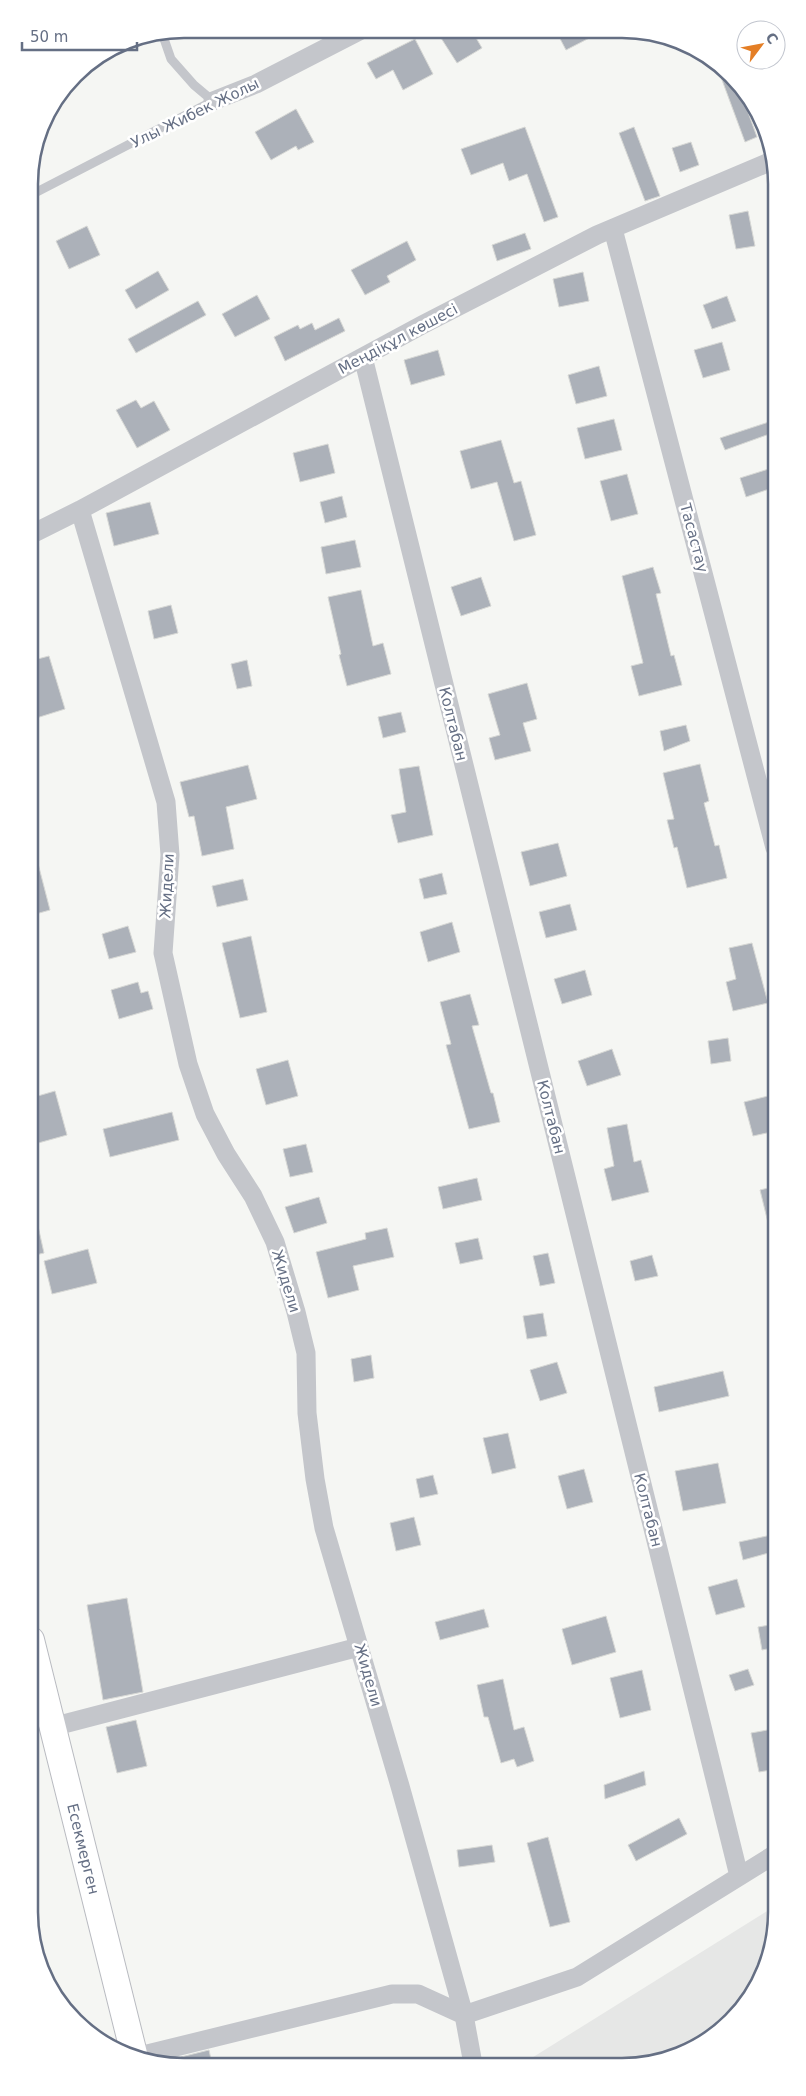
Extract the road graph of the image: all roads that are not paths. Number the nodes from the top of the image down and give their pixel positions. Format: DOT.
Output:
graph roads {
  1 [pos="347,37"];
  2 [pos="164,39"];
  3 [pos="213,101"];
  4 [pos="767,163"];
  5 [pos="38,191"];
  6 [pos="613,228"];
  7 [pos="362,357"];
  8 [pos="80,510"];
  9 [pos="38,531"];
  10 [pos="768,821"];
  11 [pos="359,1646"];
  12 [pos="37,1665"];
  13 [pos="52,1726"];
  14 [pos="768,1858"];
  15 [pos="739,1876"];
  16 [pos="464,2015"];
  17 [pos="133,2049"];
  18 [pos="149,2054"];
  19 [pos="472,2058"];
  1 -- 3 [label="street, Улы Жибек Жолы"];
  2 -- 3 [label="lane"];
  3 -- 5 [label="lane, Улы Жибек Жолы"];
  4 -- 6 [label="street, Меңдіқұл көшесі"];
  6 -- 7 [label="street, Меңдіқұл көшесі"];
  6 -- 10 [label="street, Тасастау"];
  7 -- 8 [label="street, Меңдіқұл көшесі"];
  7 -- 15 [label="street, Колтабан"];
  8 -- 9 [label="street, Меңдіқұл көшесі"];
  8 -- 11 [label="street, Жидели"];
  11 -- 13 [label="street"];
  11 -- 16 [label="street, Жидели"];
  12 -- 13 [label="street, Eсекмерген"];
  13 -- 17 [label="street, Eсекмерген"];
  14 -- 15 [label="street"];
  15 -- 16 [label="street"];
  16 -- 18 [label="street"];
  16 -- 19 [label="street, Жидели"];
}
